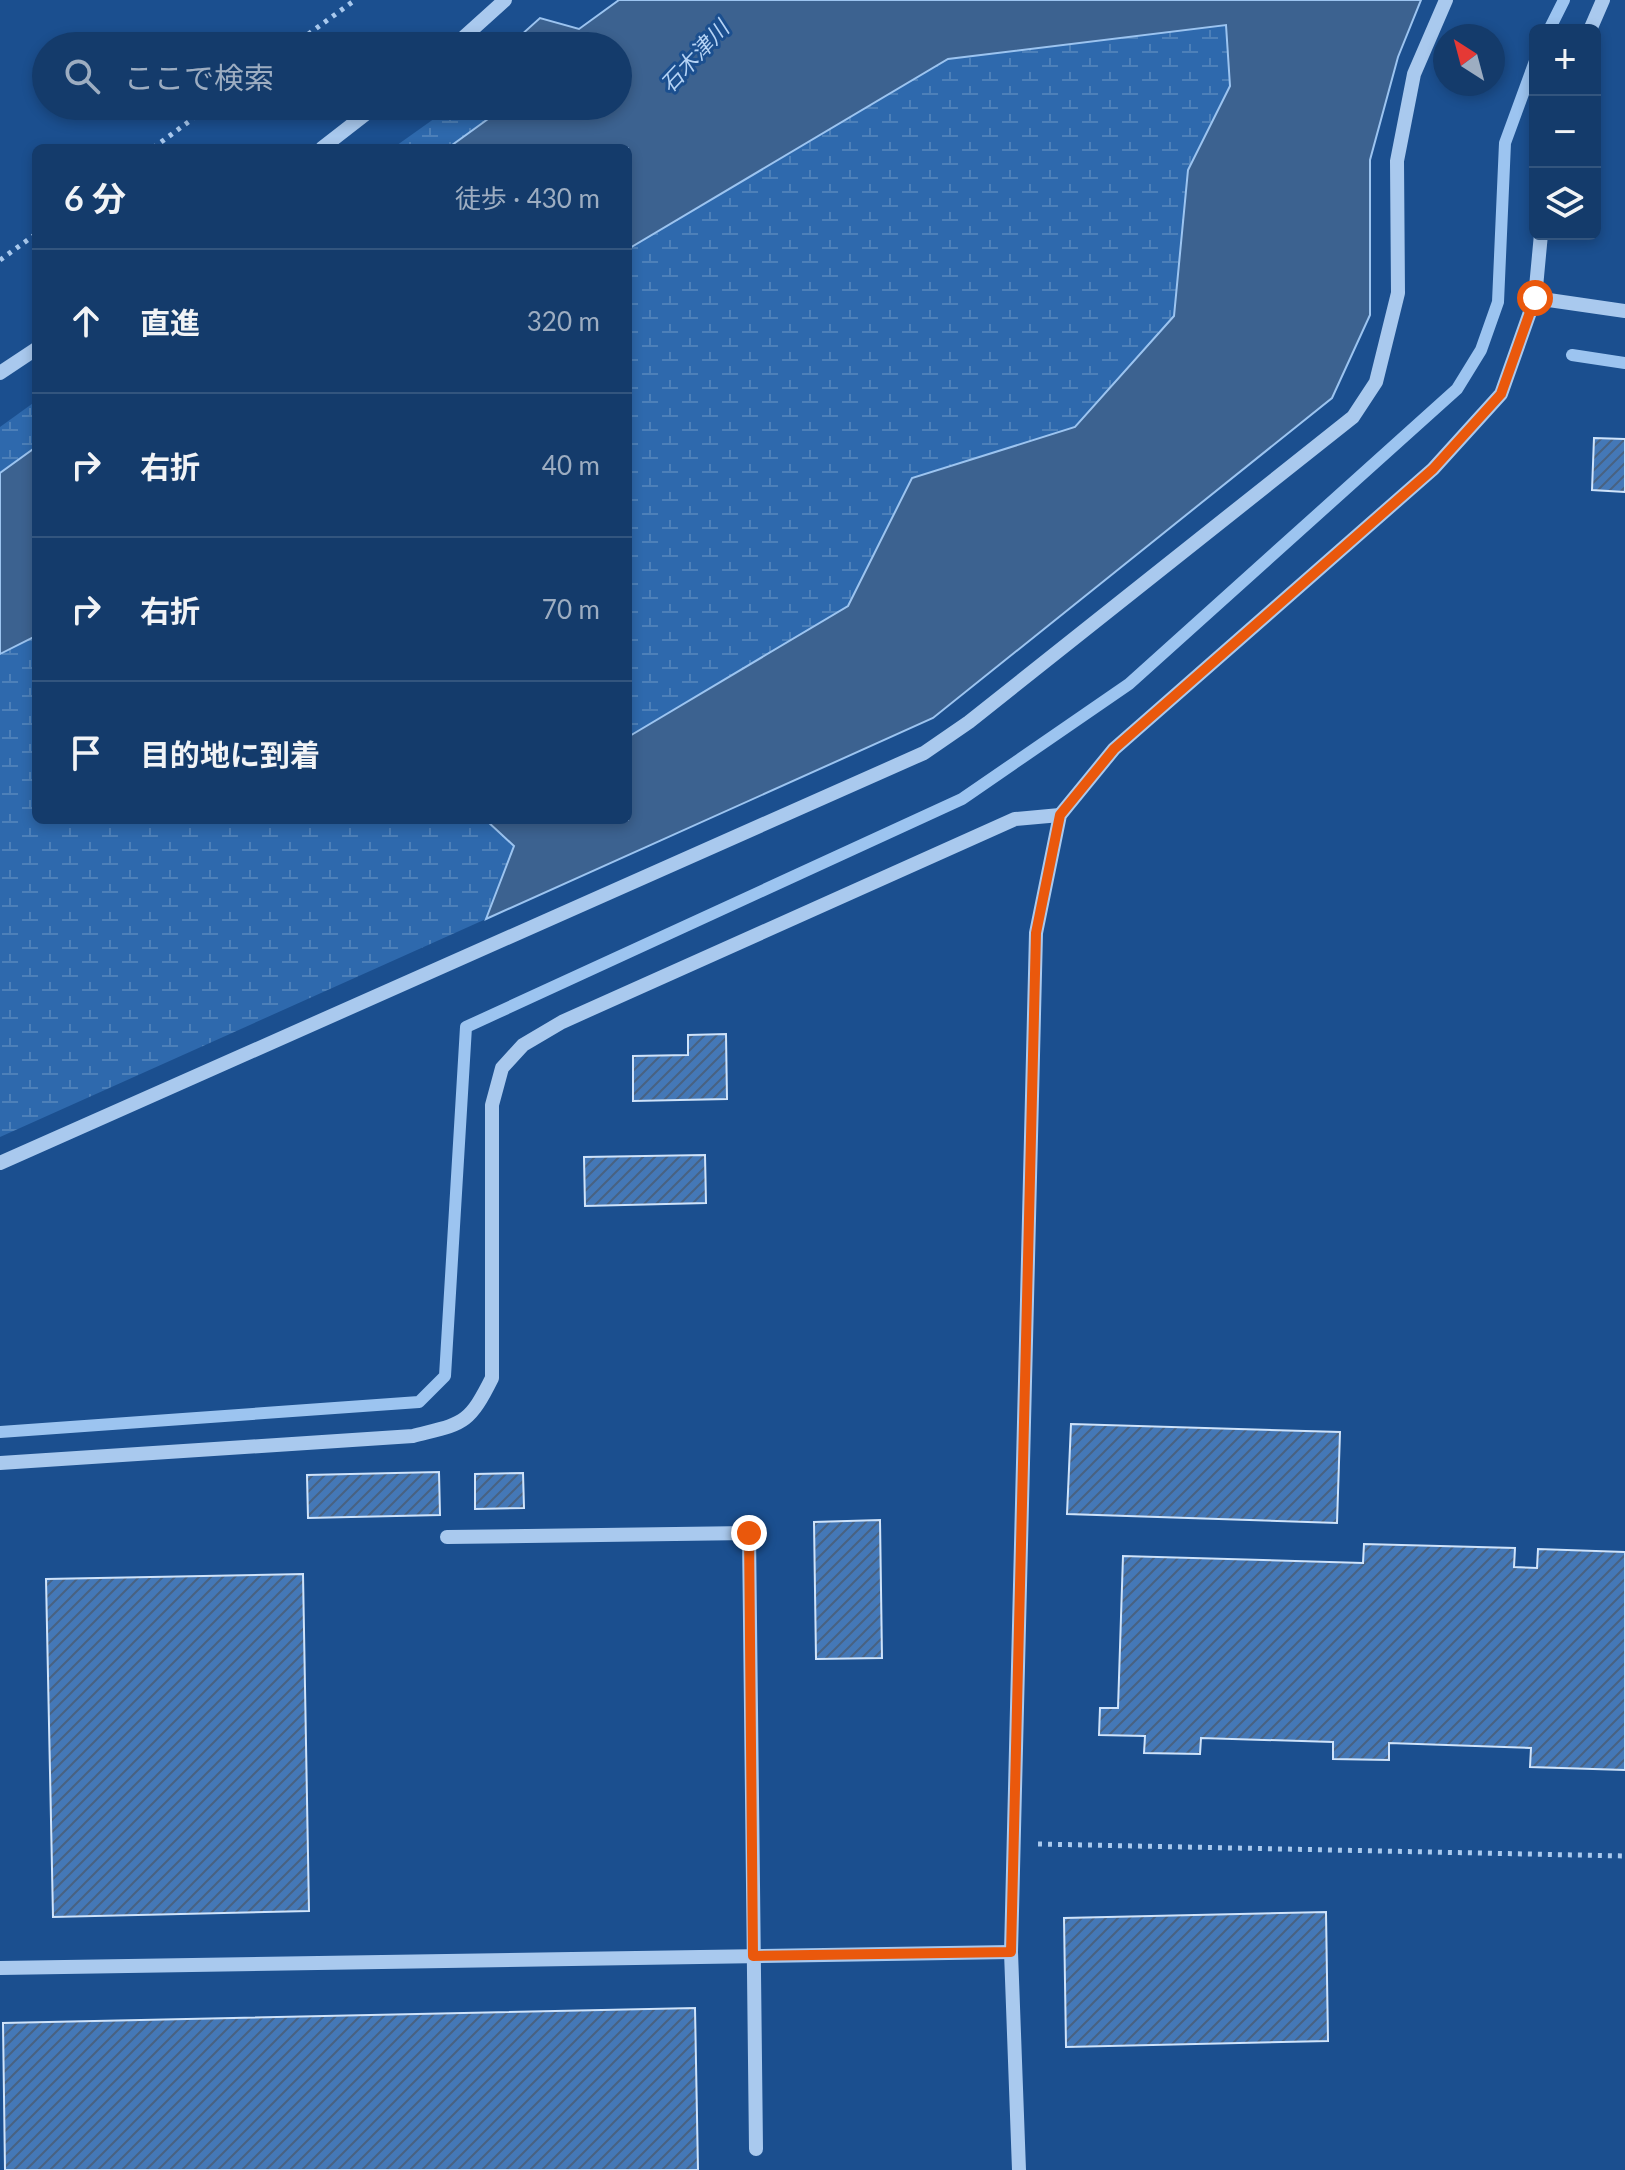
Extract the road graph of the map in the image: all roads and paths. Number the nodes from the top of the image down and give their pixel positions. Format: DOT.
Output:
graph roads {
  1 [pos="355,0"];
  2 [pos="505,0"];
  3 [pos="1446,0"];
  4 [pos="1603,0"];
  5 [pos="1593,24"];
  6 [pos="311,32"];
  7 [pos="470,32"];
  8 [pos="191,120"];
  9 [pos="358,120"];
  10 [pos="158,144"];
  11 [pos="327,144"];
  12 [pos="32,237"];
  13 [pos="1540,240"];
  14 [pos="0,260"];
  15 [pos="1535,298"];
  16 [pos="1625,311"];
  17 [pos="32,352"];
  18 [pos="0,373"];
  19 [pos="1060,815"];
  20 [pos="0,1163"];
  21 [pos="0,1463"];
  22 [pos="447,1537"];
  23 [pos="1014,1843"];
  24 [pos="1625,1856"];
  25 [pos="1011,1952"];
  26 [pos="753,1956"];
  27 [pos="0,1968"];
  28 [pos="756,2149"];
  29 [pos="1019,2170"];
  1 -- 6 [label="path"];
  2 -- 7 [label="street"];
  3 -- 20 [label="street"];
  4 -- 5 [label="street"];
  8 -- 10 [label="path"];
  9 -- 11 [label="street"];
  12 -- 14 [label="path"];
  13 -- 15 [label="street"];
  15 -- 16 [label="street"];
  15 -- 19 [label="street"];
  17 -- 18 [label="street"];
  19 -- 21 [label="street"];
  19 -- 23 [label="street"];
  22 -- 26 [label="street"];
  23 -- 24 [label="path"];
  23 -- 25 [label="street"];
  25 -- 26 [label="street"];
  25 -- 29 [label="street"];
  26 -- 27 [label="street"];
  26 -- 28 [label="street"];
}
